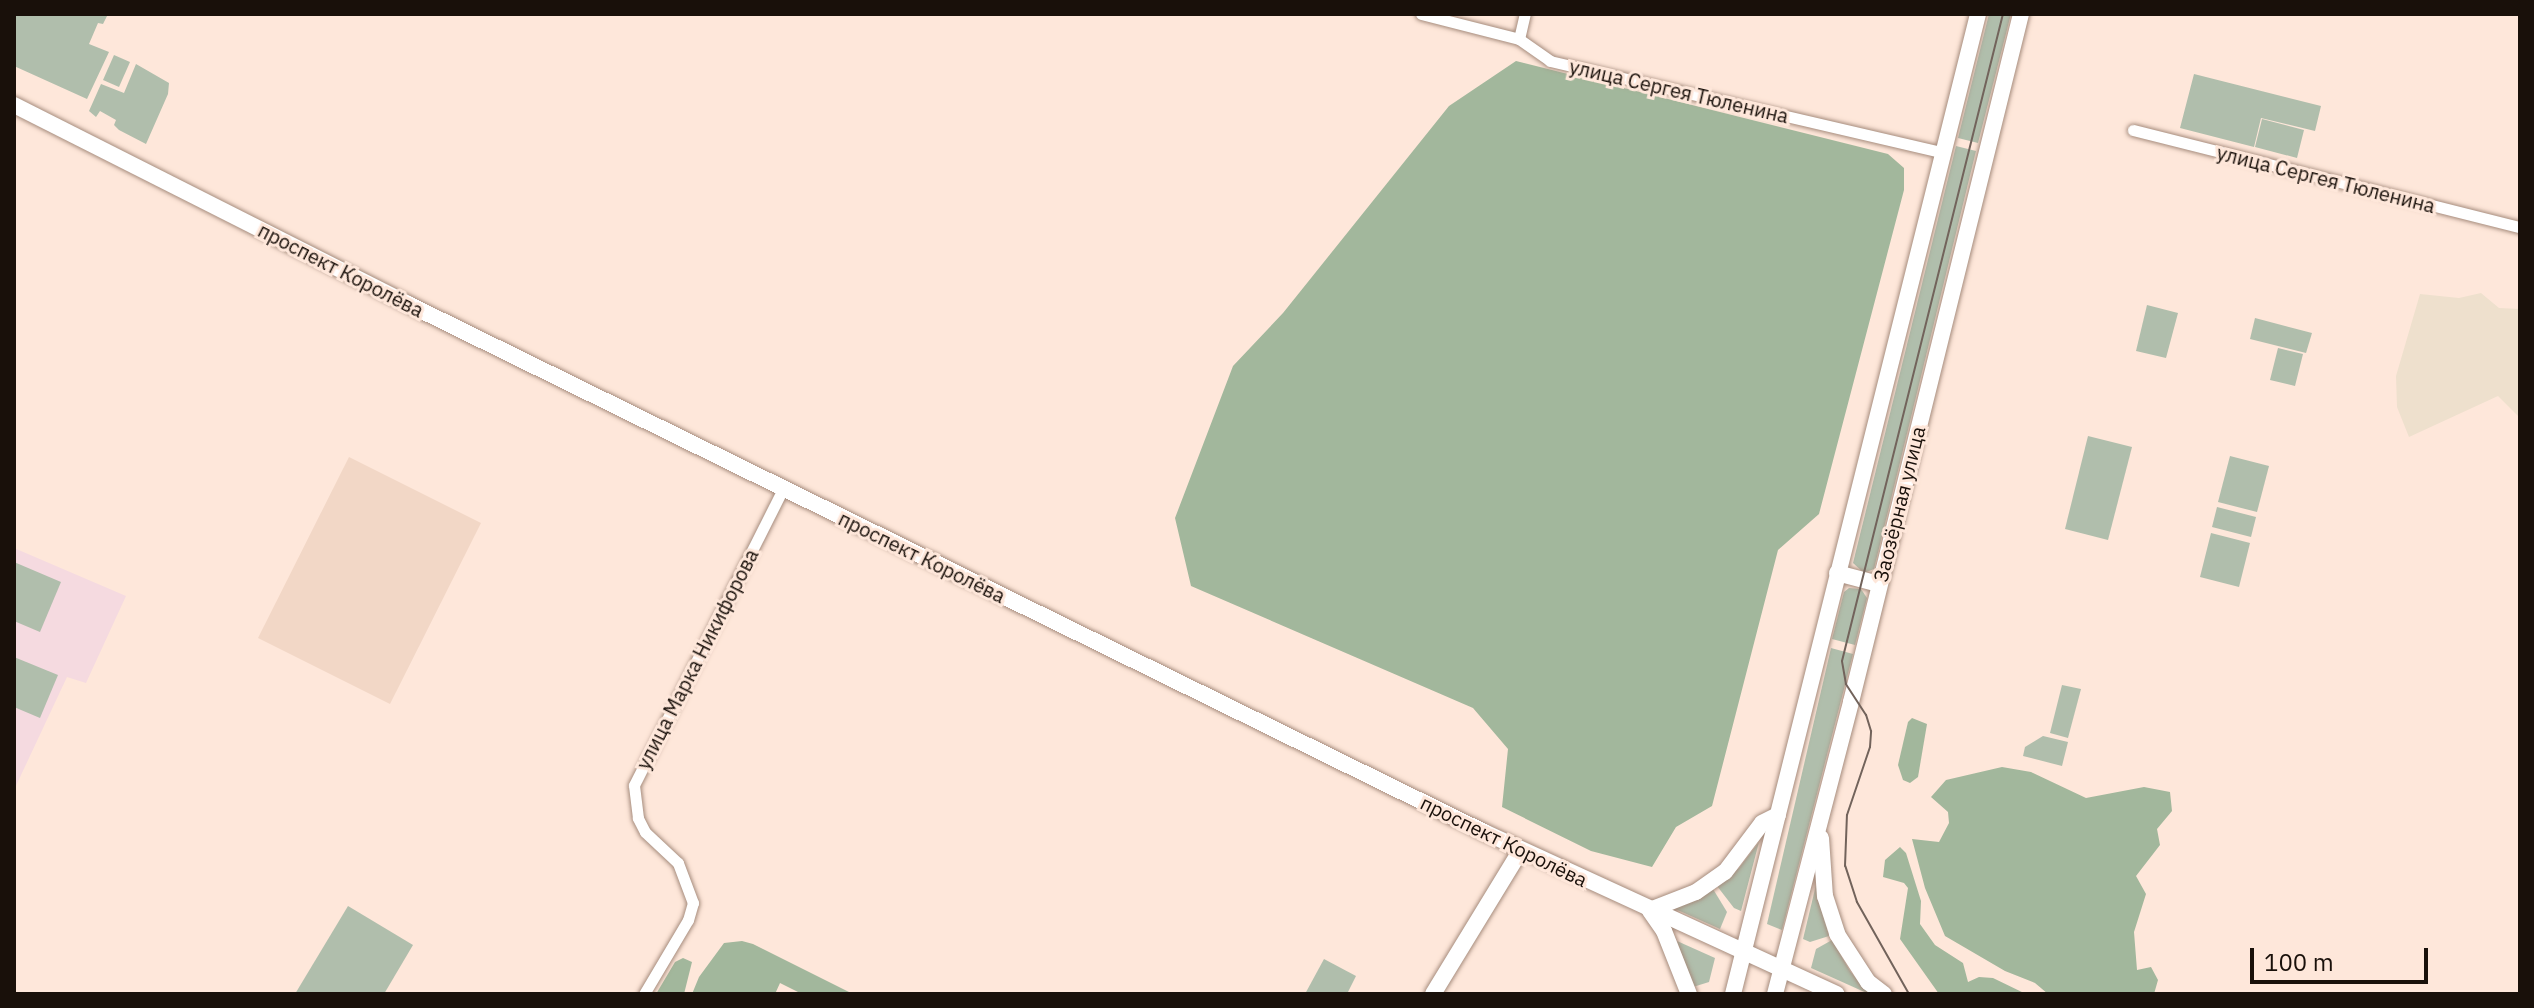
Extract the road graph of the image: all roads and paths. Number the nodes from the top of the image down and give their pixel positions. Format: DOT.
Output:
graph roads {
  1 [pos="1421,14"];
  2 [pos="1525,14"];
  3 [pos="1978,14"];
  4 [pos="2021,14"];
  5 [pos="1519,39"];
  6 [pos="14,105"];
  7 [pos="2133,130"];
  8 [pos="1944,153"];
  9 [pos="2520,227"];
  10 [pos="783,489"];
  11 [pos="1837,573"];
  12 [pos="1879,584"];
  13 [pos="1821,812"];
  14 [pos="1778,815"];
  15 [pos="1521,850"];
  16 [pos="1650,910"];
  17 [pos="1744,952"];
  18 [pos="1781,969"];
  19 [pos="644,994"];
  20 [pos="1433,994"];
  21 [pos="1689,994"];
  22 [pos="1733,994"];
  23 [pos="1775,994"];
  24 [pos="1837,994"];
  25 [pos="1884,994"];
  1 -- 5 [label="street, улица Сергея Тюленина"];
  2 -- 5 [label="street"];
  3 -- 8 [label="main road"];
  4 -- 12 [label="main road, Заозёрная улица"];
  5 -- 8 [label="street, улица Сергея Тюленина"];
  6 -- 10 [label="main road, проспект Королёва"];
  7 -- 9 [label="street, улица Сергея Тюленина"];
  8 -- 11 [label="main road"];
  10 -- 15 [label="main road, проспект Королёва"];
  10 -- 19 [label="street, улица Марка Никифорова"];
  11 -- 12 [label="main road"];
  11 -- 14 [label="main road"];
  12 -- 13 [label="main road, Заозёрная улица"];
  13 -- 18 [label="main road, Заозёрная улица"];
  13 -- 25 [label="main road"];
  14 -- 16 [label="main road"];
  14 -- 17 [label="main road"];
  15 -- 16 [label="main road, проспект Королёва"];
  15 -- 20 [label="main road"];
  16 -- 17 [label="main road, проспект Королёва"];
  16 -- 21 [label="main road"];
  17 -- 18 [label="main road, проспект Королёва"];
  17 -- 22 [label="main road"];
  18 -- 23 [label="main road, Заозёрная улица"];
  18 -- 24 [label="main road, проспект Королёва"];
}
